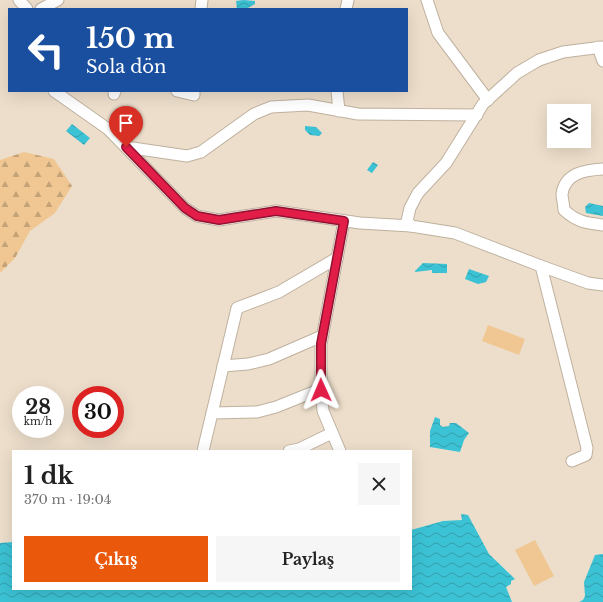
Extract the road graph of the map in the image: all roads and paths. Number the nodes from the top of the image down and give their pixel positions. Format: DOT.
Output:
graph roads {
  1 [pos="19,0"];
  2 [pos="58,0"];
  3 [pos="427,0"];
  4 [pos="26,8"];
  5 [pos="43,8"];
  6 [pos="601,47"];
  7 [pos="603,62"];
  8 [pos="55,92"];
  9 [pos="181,92"];
  10 [pos="194,92"];
  11 [pos="337,92"];
  12 [pos="488,100"];
  13 [pos="339,111"];
  14 [pos="476,115"];
  15 [pos="126,147"];
  16 [pos="603,169"];
  17 [pos="344,221"];
  18 [pos="603,225"];
  19 [pos="411,226"];
  20 [pos="337,258"];
  21 [pos="541,266"];
  22 [pos="603,285"];
  23 [pos="322,336"];
  24 [pos="223,366"];
  25 [pos="321,390"];
  26 [pos="212,413"];
  27 [pos="332,432"];
  28 [pos="203,450"];
  29 [pos="294,450"];
  30 [pos="340,450"];
  31 [pos="572,461"];
  1 -- 4 [label="street"];
  2 -- 5 [label="street"];
  3 -- 12 [label="street"];
  6 -- 7 [label="street"];
  6 -- 12 [label="street"];
  8 -- 15 [label="street"];
  9 -- 10 [label="street"];
  11 -- 13 [label="street"];
  12 -- 14 [label="street"];
  13 -- 14 [label="street"];
  13 -- 15 [label="street"];
  14 -- 19 [label="street"];
  15 -- 17 [label="street"];
  16 -- 18 [label="street"];
  17 -- 19 [label="street"];
  17 -- 20 [label="street"];
  19 -- 21 [label="street"];
  20 -- 23 [label="street"];
  20 -- 24 [label="street"];
  21 -- 22 [label="street"];
  21 -- 31 [label="street"];
  23 -- 24 [label="street"];
  23 -- 25 [label="street"];
  24 -- 26 [label="street"];
  25 -- 26 [label="street"];
  25 -- 27 [label="street"];
  26 -- 28 [label="street"];
  27 -- 29 [label="street"];
  27 -- 30 [label="street"];
}
